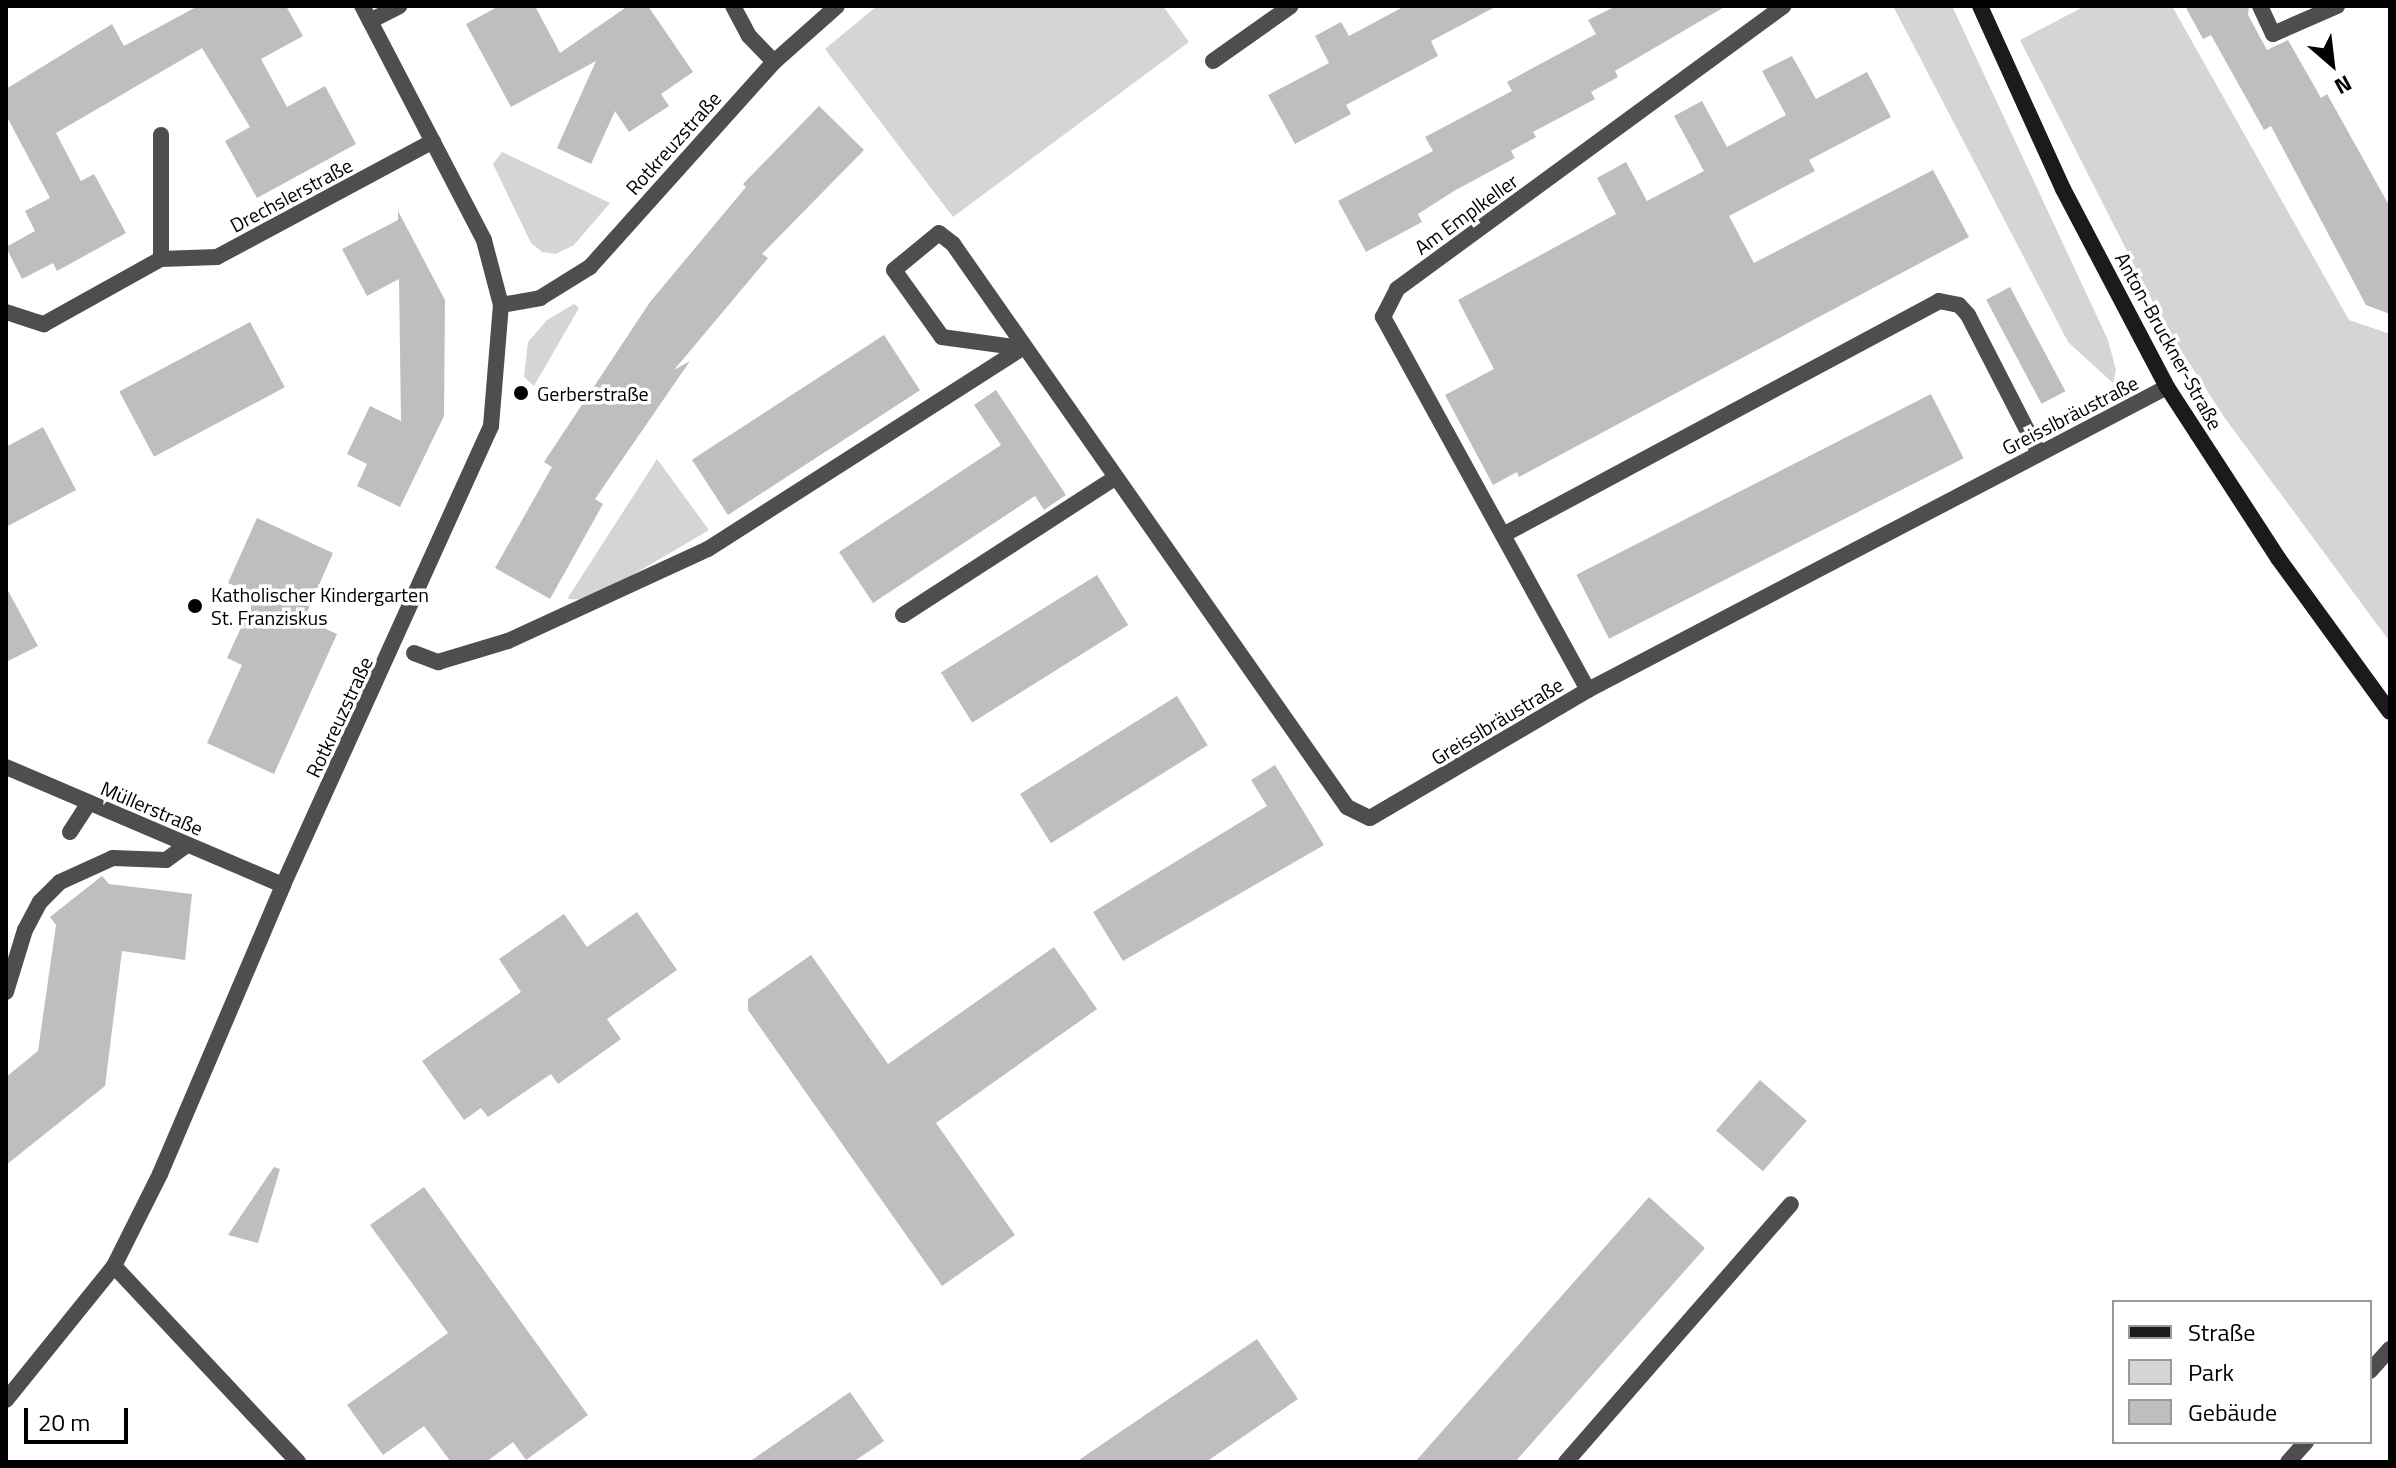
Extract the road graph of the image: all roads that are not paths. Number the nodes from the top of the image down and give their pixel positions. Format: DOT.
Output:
graph roads {
  1 [pos="399,6"];
  2 [pos="733,6"];
  3 [pos="837,6"];
  4 [pos="1291,6"];
  5 [pos="1784,6"];
  6 [pos="1980,6"];
  7 [pos="2260,6"];
  8 [pos="2337,6"];
  9 [pos="366,14"];
  10 [pos="1213,61"];
  11 [pos="774,62"];
  12 [pos="161,135"];
  13 [pos="433,141"];
  14 [pos="161,259"];
  15 [pos="501,305"];
  16 [pos="6,312"];
  17 [pos="1022,348"];
  18 [pos="2167,387"];
  19 [pos="2039,453"];
  20 [pos="1115,478"];
  21 [pos="1503,535"];
  22 [pos="903,615"];
  23 [pos="414,653"];
  24 [pos="1588,690"];
  25 [pos="2390,712"];
  26 [pos="6,767"];
  27 [pos="89,803"];
  28 [pos="70,832"];
  29 [pos="187,845"];
  30 [pos="283,885"];
  31 [pos="6,992"];
  32 [pos="1791,1204"];
  33 [pos="114,1266"];
  34 [pos="2390,1349"];
  35 [pos="2372,1369"];
  36 [pos="6,1400"];
  37 [pos="2304,1444"];
  38 [pos="298,1462"];
  39 [pos="1566,1462"];
  40 [pos="2288,1462"];
  1 -- 9 [label="street"];
  2 -- 11 [label="street"];
  3 -- 11 [label="street, Rotkreuzstraße"];
  4 -- 10 [label="street"];
  5 -- 21 [label="street, Am Emplkeller"];
  6 -- 18 [label="main road, Anton-Bruckner-Straße"];
  7 -- 8 [label="street"];
  9 -- 13 [label="street"];
  11 -- 15 [label="street, Rotkreuzstraße"];
  12 -- 14 [label="street"];
  13 -- 14 [label="street, Drechslerstraße"];
  13 -- 15 [label="street"];
  14 -- 16 [label="street, Drechslerstraße"];
  15 -- 30 [label="street, Rotkreuzstraße"];
  17 -- 17 [label="street, Greisslbräustraße"];
  17 -- 20 [label="street, Greisslbräustraße"];
  17 -- 23 [label="street"];
  18 -- 19 [label="street, Greisslbräustraße"];
  18 -- 25 [label="main road, Anton-Bruckner-Straße"];
  19 -- 21 [label="street"];
  19 -- 24 [label="street, Greisslbräustraße"];
  20 -- 22 [label="street"];
  20 -- 24 [label="street, Greisslbräustraße"];
  21 -- 24 [label="street, Am Emplkeller"];
  26 -- 27 [label="street, Müllerstraße"];
  27 -- 28 [label="street"];
  27 -- 29 [label="street, Müllerstraße"];
  29 -- 30 [label="street, Müllerstraße"];
  29 -- 31 [label="street"];
  30 -- 33 [label="street, Rotkreuzstraße"];
  32 -- 39 [label="street"];
  33 -- 36 [label="street, Rotkreuzstraße"];
  33 -- 38 [label="street"];
  34 -- 35 [label="street"];
  37 -- 40 [label="street"];
}
